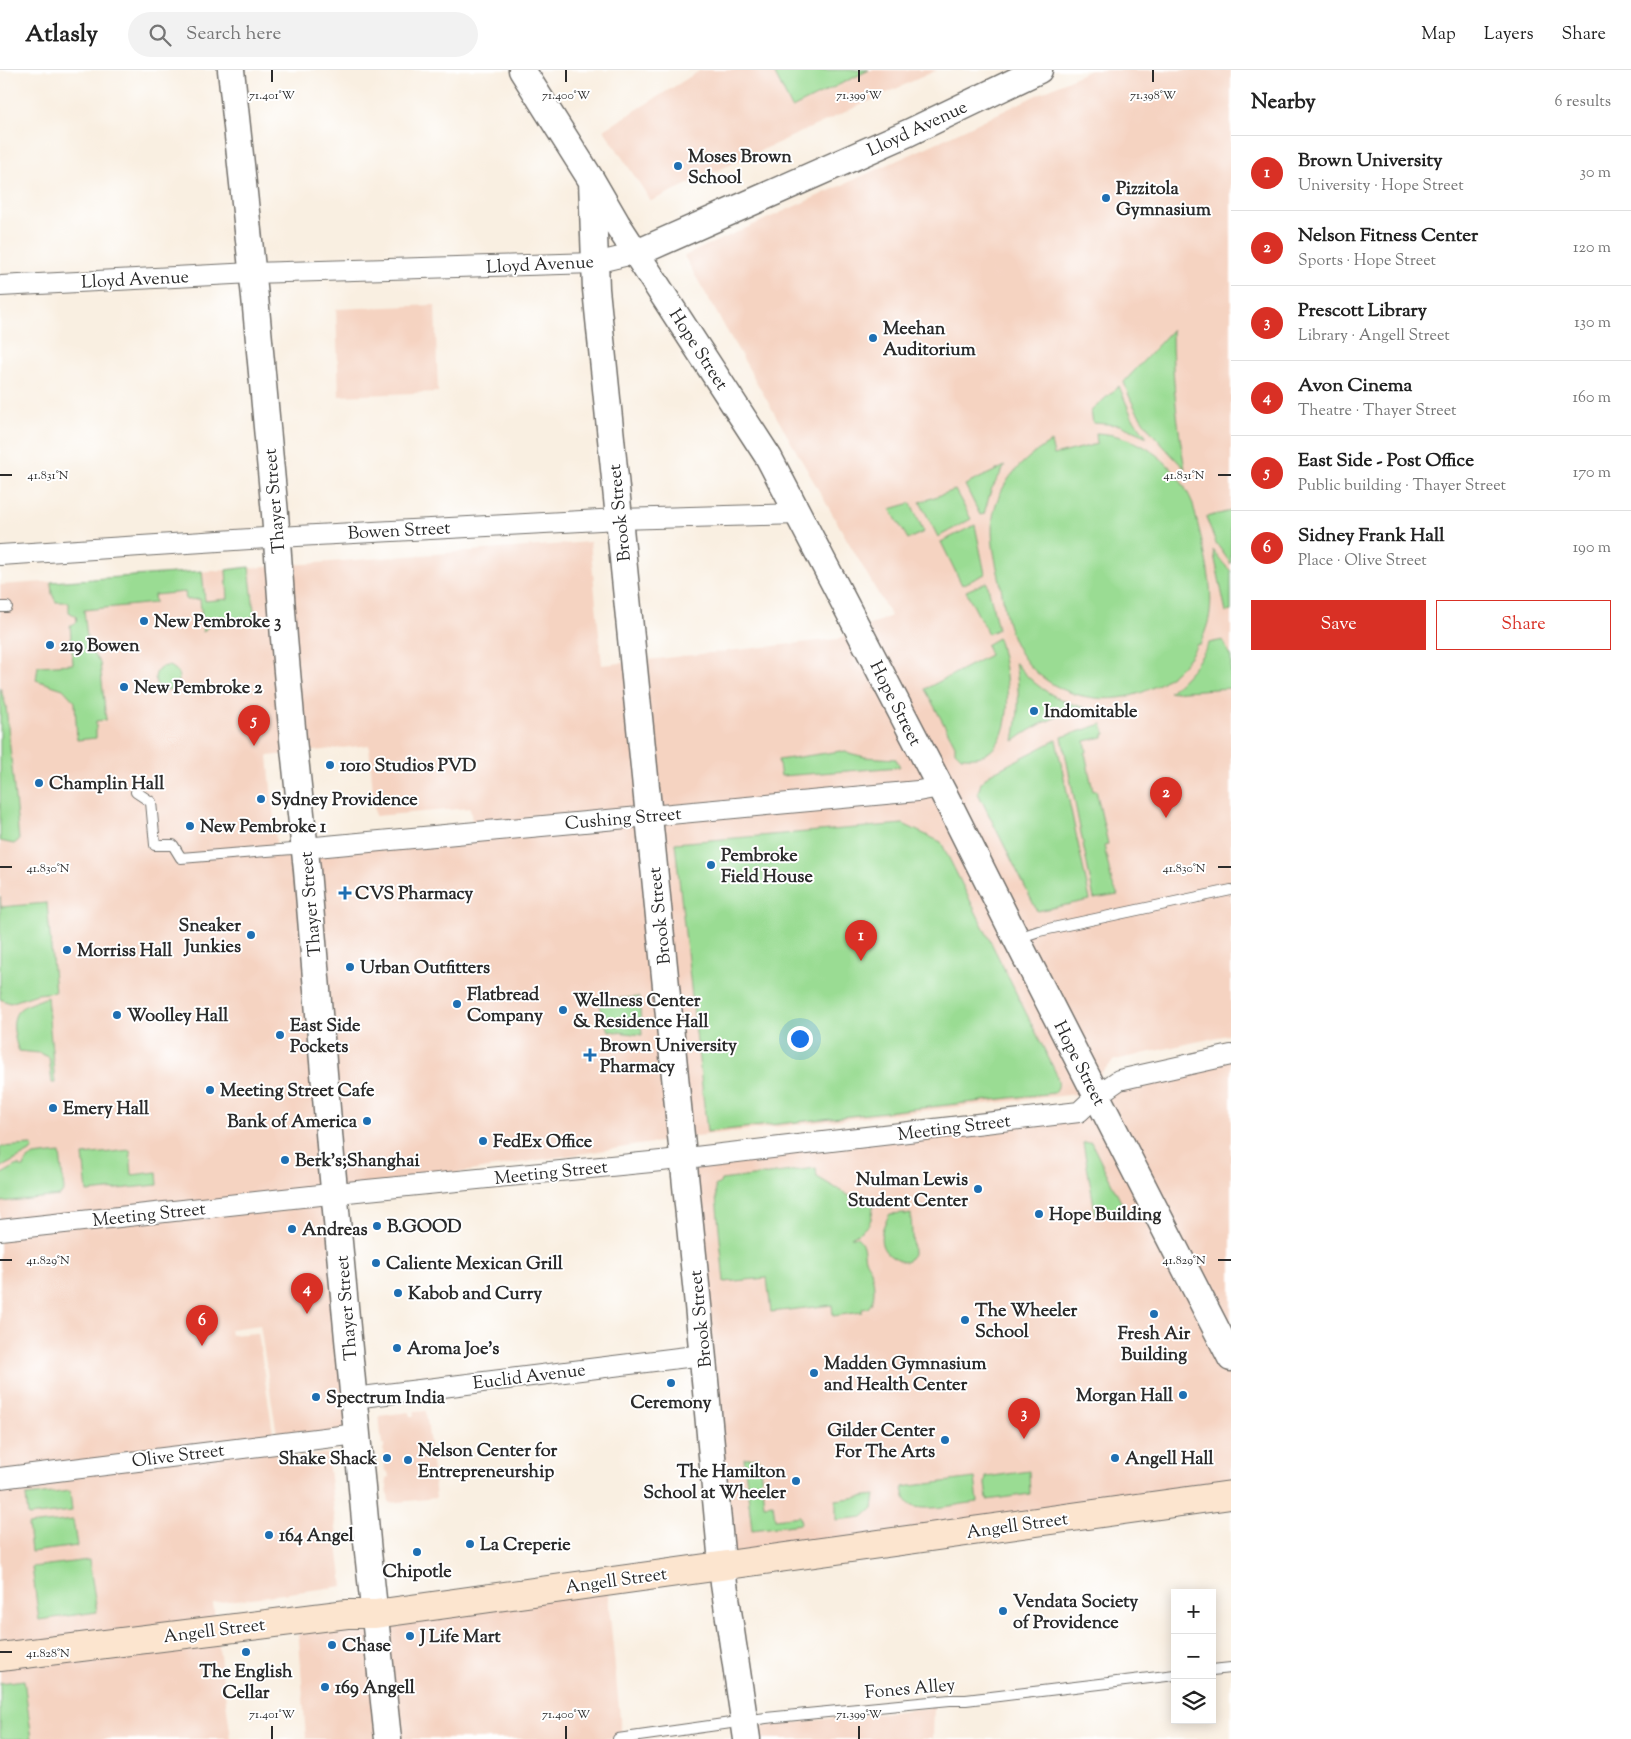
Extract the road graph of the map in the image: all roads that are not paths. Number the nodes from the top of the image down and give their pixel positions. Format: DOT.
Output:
graph roads {
  1 [pos="231,70"];
  2 [pos="522,70"];
  3 [pos="1039,70"];
  4 [pos="592,181"];
  5 [pos="637,253"];
  6 [pos="595,263"];
  7 [pos="252,273"];
  8 [pos="0,286"];
  9 [pos="799,514"];
  10 [pos="619,519"];
  11 [pos="277,537"];
  12 [pos="0,555"];
  13 [pos="940,787"];
  14 [pos="136,792"];
  15 [pos="650,816"];
  16 [pos="305,848"];
  17 [pos="1231,890"];
  18 [pos="1016,938"];
  19 [pos="1231,1055"];
  20 [pos="1096,1096"];
  21 [pos="684,1159"];
  22 [pos="335,1193"];
  23 [pos="0,1230"];
  24 [pos="703,1355"];
  25 [pos="1231,1358"];
  26 [pos="354,1398"];
  27 [pos="357,1434"];
  28 [pos="0,1478"];
  29 [pos="1231,1495"];
  30 [pos="722,1566"];
  31 [pos="375,1614"];
  32 [pos="0,1657"];
  33 [pos="1231,1668"];
  34 [pos="1216,1670"];
  35 [pos="1171,1675"];
  36 [pos="746,1730"];
  37 [pos="388,1739"];
  38 [pos="618,1739"];
  1 -- 7 [label="street, Thayer Street"];
  2 -- 4 [label="street, Hope Street"];
  3 -- 5 [label="street, Lloyd Avenue"];
  4 -- 5 [label="street, Hope Street"];
  4 -- 6 [label="street, Brook Street"];
  5 -- 6 [label="street, Lloyd Avenue"];
  5 -- 9 [label="street, Hope Street"];
  6 -- 7 [label="street, Lloyd Avenue"];
  6 -- 10 [label="street, Brook Street"];
  7 -- 8 [label="street, Lloyd Avenue"];
  7 -- 11 [label="street, Thayer Street"];
  9 -- 10 [label="street, Bowen Street"];
  9 -- 13 [label="street, Hope Street"];
  10 -- 11 [label="street, Bowen Street"];
  10 -- 15 [label="street, Brook Street"];
  11 -- 12 [label="street, Bowen Street"];
  11 -- 16 [label="street, Thayer Street"];
  13 -- 15 [label="street, Cushing Street"];
  13 -- 18 [label="street, Hope Street"];
  14 -- 16 [label="lane"];
  15 -- 16 [label="street, Cushing Street"];
  15 -- 21 [label="street, Brook Street"];
  16 -- 22 [label="street, Thayer Street"];
  17 -- 18 [label="lane"];
  18 -- 20 [label="street, Hope Street"];
  19 -- 20 [label="street, Meeting Street"];
  20 -- 21 [label="street, Meeting Street"];
  20 -- 25 [label="street, Hope Street"];
  21 -- 22 [label="street, Meeting Street"];
  21 -- 24 [label="street, Brook Street"];
  22 -- 23 [label="street, Meeting Street"];
  22 -- 26 [label="street, Thayer Street"];
  24 -- 26 [label="street, Euclid Avenue"];
  24 -- 30 [label="street, Brook Street"];
  26 -- 27 [label="street, Thayer Street"];
  27 -- 28 [label="street, Olive Street"];
  27 -- 31 [label="street, Thayer Street"];
  29 -- 30 [label="main road, Angell Street"];
  30 -- 31 [label="main road, Angell Street"];
  30 -- 36 [label="street, Brook Street"];
  31 -- 32 [label="main road, Angell Street"];
  31 -- 37 [label="street, Thayer Street"];
  33 -- 34 [label="lane"];
  35 -- 36 [label="lane, Fones Alley"];
  36 -- 38 [label="lane, Fones Alley"];
}
